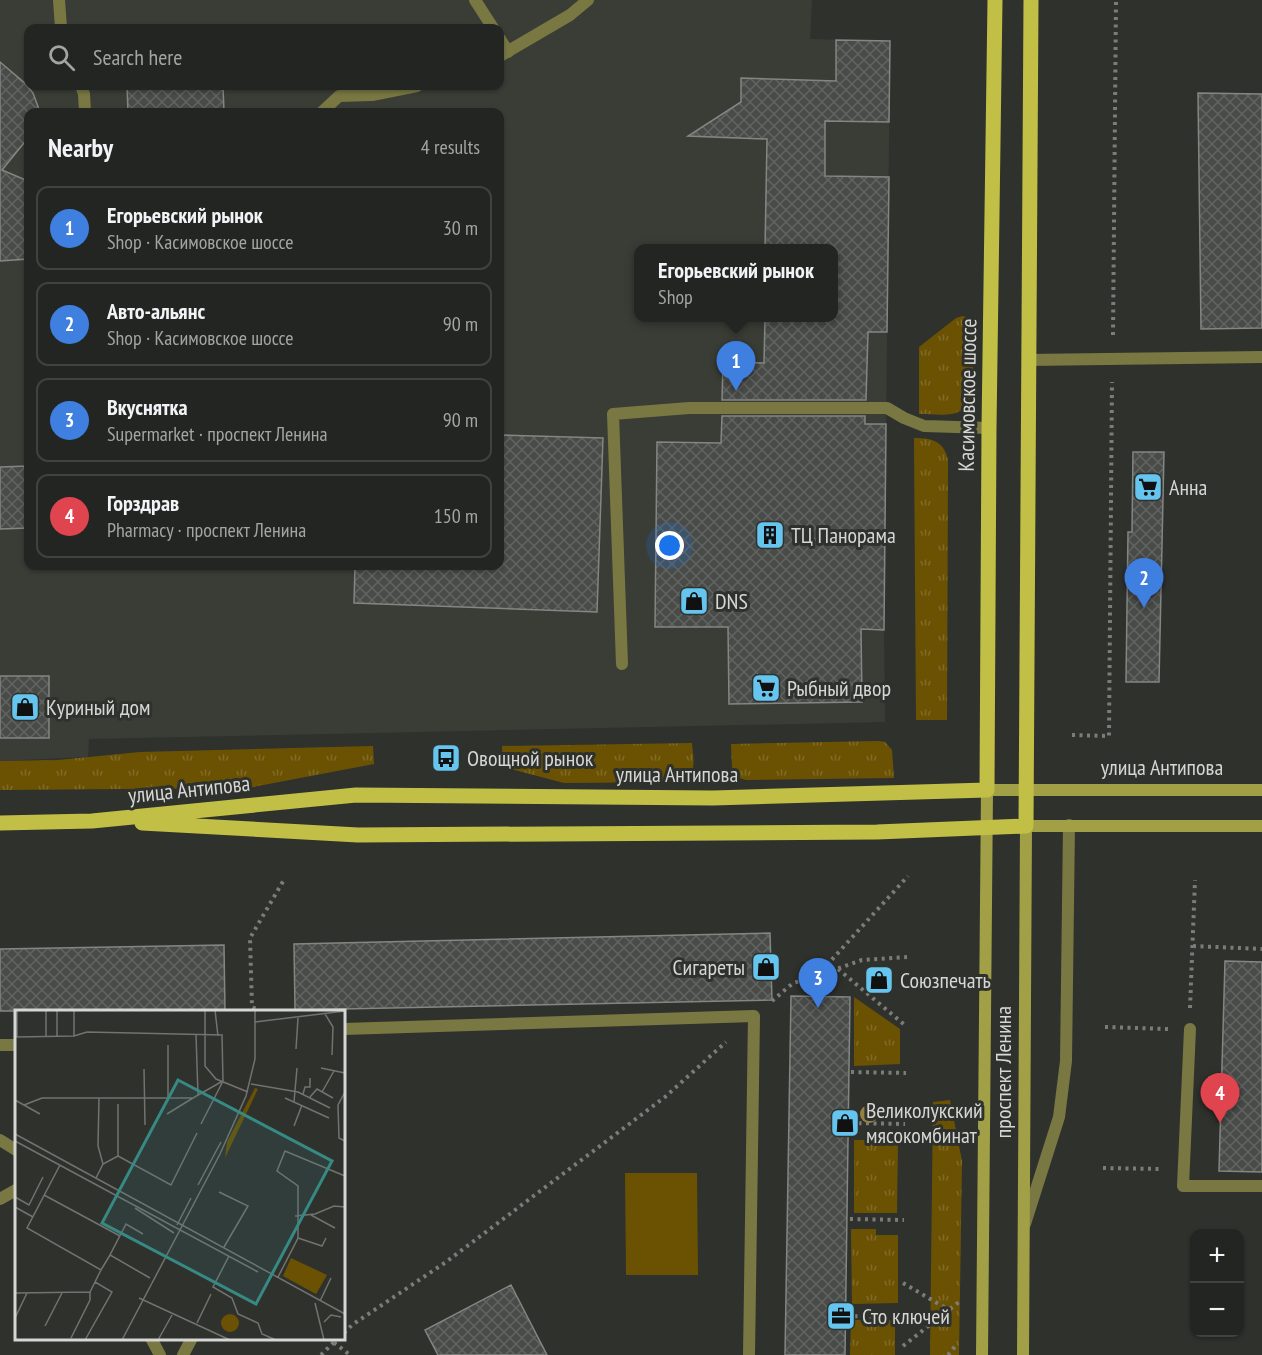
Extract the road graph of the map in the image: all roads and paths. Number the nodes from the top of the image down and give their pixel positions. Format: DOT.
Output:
graph roads {
  1 [pos="59,0"];
  2 [pos="475,0"];
  3 [pos="588,0"];
  4 [pos="995,0"];
  5 [pos="1031,0"];
  6 [pos="61,24"];
  7 [pos="490,24"];
  8 [pos="504,54"];
  9 [pos="82,90"];
  10 [pos="397,90"];
  11 [pos="85,108"];
  12 [pos="326,108"];
  13 [pos="1262,357"];
  14 [pos="1028,360"];
  15 [pos="989,428"];
  16 [pos="622,664"];
  17 [pos="1071,735"];
  18 [pos="1108,736"];
  19 [pos="1026,789"];
  20 [pos="987,790"];
  21 [pos="1262,790"];
  22 [pos="92,821"];
  23 [pos="0,823"];
  24 [pos="1069,825"];
  25 [pos="1026,826"];
  26 [pos="1262,826"];
  27 [pos="986,828"];
  28 [pos="908,876"];
  29 [pos="285,878"];
  30 [pos="1195,880"];
  31 [pos="1192,946"];
  32 [pos="1262,949"];
  33 [pos="907,957"];
  34 [pos="838,969"];
  35 [pos="816,977"];
  36 [pos="260,1010"];
  37 [pos="753,1016"];
  38 [pos="906,1026"];
  39 [pos="1106,1027"];
  40 [pos="345,1029"];
  41 [pos="1190,1029"];
  42 [pos="851,1072"];
  43 [pos="906,1073"];
  44 [pos="851,1122"];
  45 [pos="905,1124"];
  46 [pos="0,1140"];
  47 [pos="15,1149"];
  48 [pos="1103,1168"];
  49 [pos="1184,1169"];
  50 [pos="1262,1186"];
  51 [pos="15,1191"];
  52 [pos="0,1199"];
  53 [pos="850,1220"];
  54 [pos="904,1220"];
  55 [pos="1024,1228"];
  56 [pos="903,1282"];
  57 [pos="982,1283"];
  58 [pos="949,1310"];
  59 [pos="847,1316"];
  60 [pos="903,1317"];
  61 [pos="345,1332"];
  62 [pos="152,1340"];
  63 [pos="191,1340"];
  64 [pos="330,1340"];
  65 [pos="336,1340"];
  66 [pos="334,1343"];
  67 [pos="903,1346"];
  68 [pos="160,1355"];
  69 [pos="183,1355"];
  70 [pos="321,1355"];
  71 [pos="350,1355"];
  72 [pos="749,1355"];
  73 [pos="982,1355"];
  74 [pos="1023,1355"];
  1 -- 6 [label="lane"];
  2 -- 7 [label="lane"];
  3 -- 8 [label="lane"];
  4 -- 15 [label="main road, Касимовское шоссе"];
  5 -- 14 [label="main road"];
  9 -- 11 [label="lane"];
  10 -- 12 [label="lane"];
  13 -- 14 [label="lane"];
  14 -- 19 [label="main road"];
  15 -- 16 [label="lane"];
  15 -- 20 [label="main road, Касимовское шоссе"];
  17 -- 18 [label="path"];
  19 -- 20 [label="main road, улица Антипова"];
  19 -- 21 [label="main road, улица Антипова"];
  19 -- 25 [label="main road, проспект Ленина"];
  20 -- 22 [label="main road, улица Антипова"];
  20 -- 27 [label="main road, проспект Ленина"];
  22 -- 23 [label="main road, улица Антипова"];
  22 -- 27 [label="main road, улица Антипова"];
  24 -- 25 [label="main road, улица Антипова"];
  24 -- 26 [label="main road, улица Антипова"];
  24 -- 55 [label="lane"];
  25 -- 27 [label="main road, улица Антипова"];
  25 -- 55 [label="main road, проспект Ленина"];
  27 -- 57 [label="main road, проспект Ленина"];
  28 -- 35 [label="path"];
  29 -- 36 [label="path"];
  30 -- 31 [label="path"];
  31 -- 32 [label="path"];
  31 -- 41 [label="path"];
  33 -- 34 [label="path"];
  34 -- 35 [label="path"];
  34 -- 38 [label="path"];
  35 -- 37 [label="path"];
  37 -- 40 [label="lane"];
  37 -- 61 [label="path"];
  37 -- 72 [label="lane"];
  39 -- 41 [label="path"];
  41 -- 49 [label="lane"];
  42 -- 43 [label="path"];
  44 -- 45 [label="path"];
  46 -- 47 [label="lane"];
  48 -- 49 [label="path"];
  49 -- 50 [label="lane"];
  51 -- 52 [label="lane"];
  53 -- 54 [label="path"];
  55 -- 74 [label="main road, проспект Ленина"];
  56 -- 58 [label="path"];
  57 -- 58 [label="path"];
  57 -- 73 [label="main road, проспект Ленина"];
  58 -- 67 [label="path"];
  59 -- 60 [label="path"];
  62 -- 68 [label="lane"];
  63 -- 69 [label="lane"];
  64 -- 66 [label="path"];
  65 -- 66 [label="path"];
  66 -- 70 [label="path"];
  66 -- 71 [label="path"];
}
